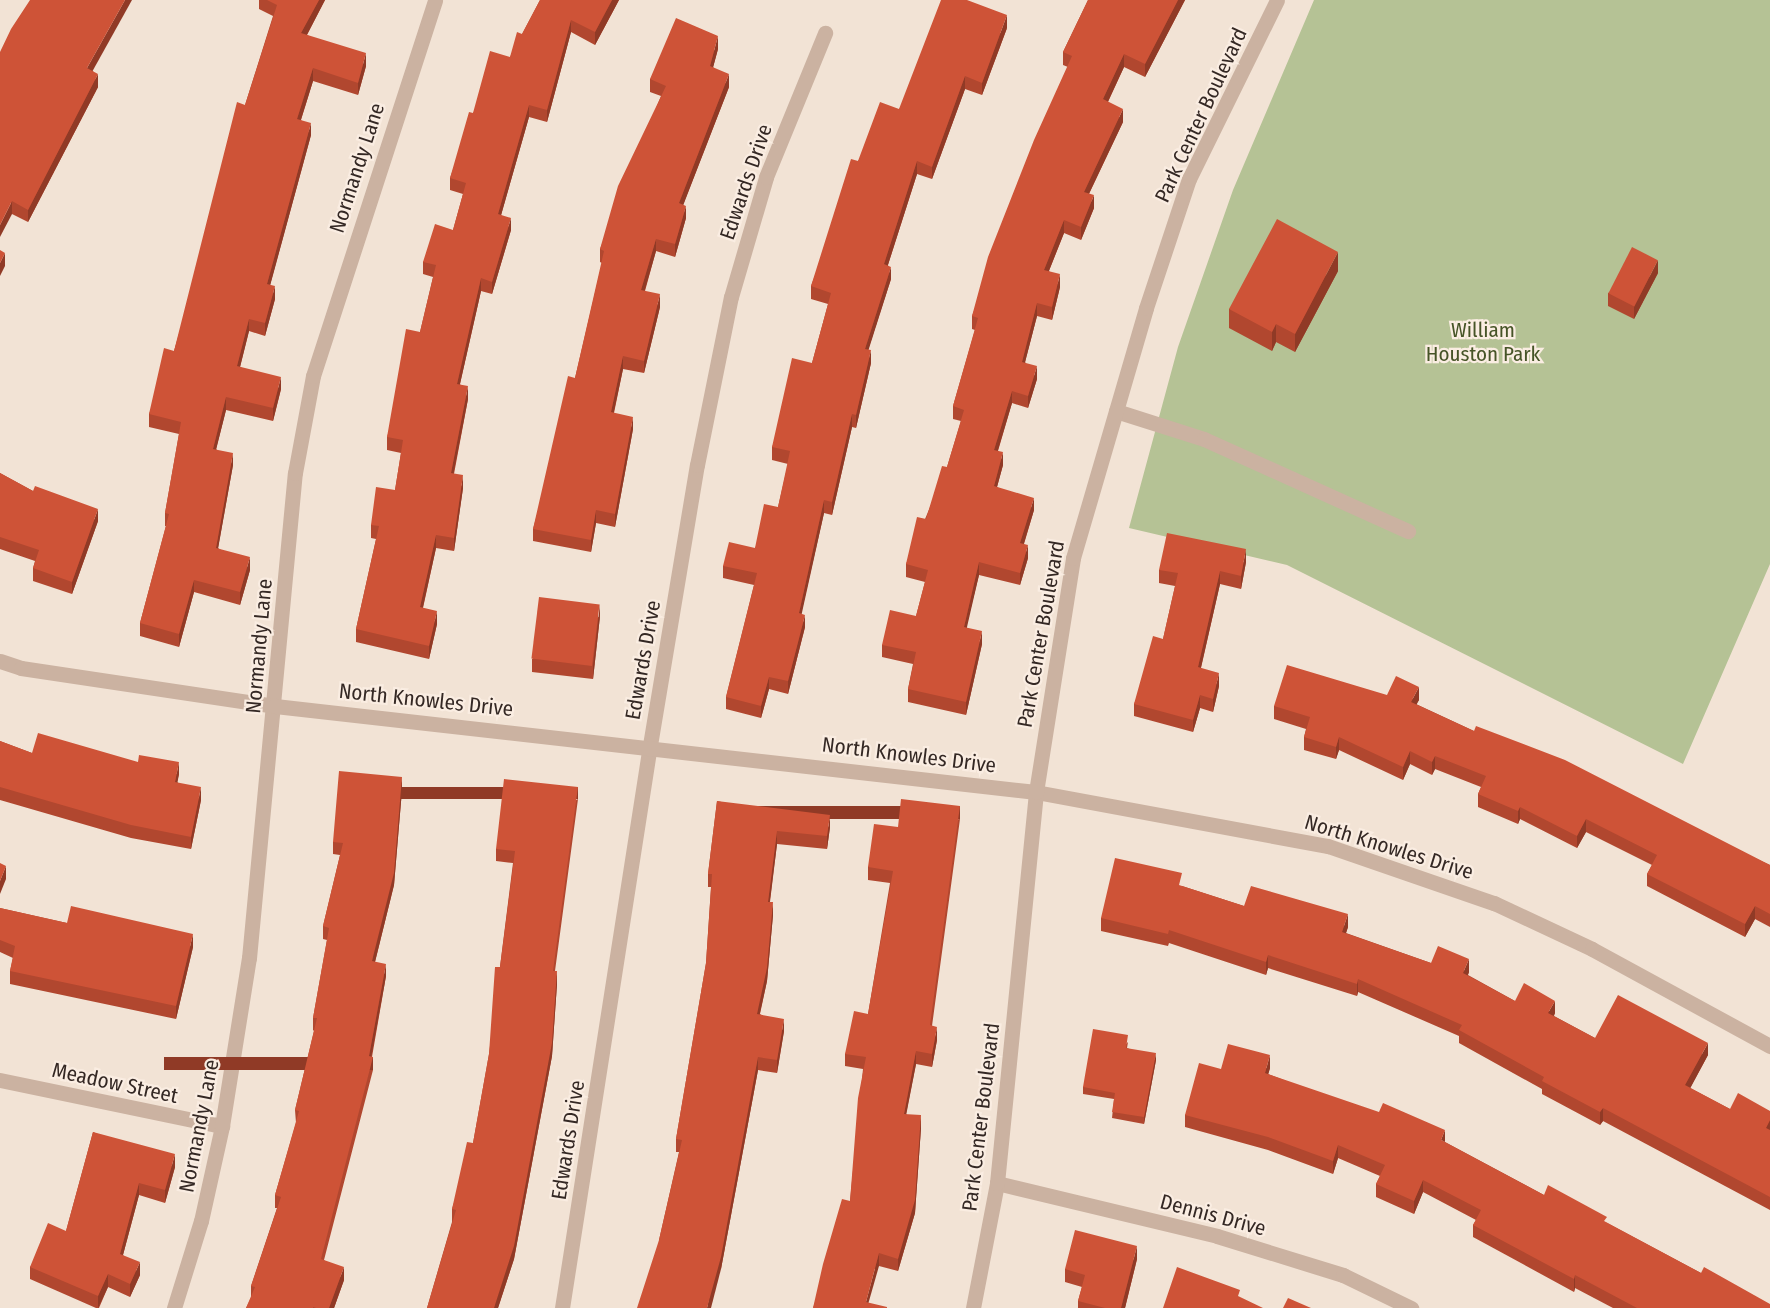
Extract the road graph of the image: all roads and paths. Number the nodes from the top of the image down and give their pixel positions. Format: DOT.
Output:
graph roads {
  1 [pos="435,0"];
  2 [pos="1277,0"];
  3 [pos="825,33"];
  4 [pos="1116,411"];
  5 [pos="1408,531"];
  6 [pos="0,661"];
  7 [pos="275,706"];
  8 [pos="650,745"];
  9 [pos="1036,792"];
  10 [pos="1770,1046"];
  11 [pos="0,1080"];
  12 [pos="222,1126"];
  13 [pos="997,1183"];
  14 [pos="174,1308"];
  15 [pos="562,1308"];
  16 [pos="973,1308"];
  17 [pos="1411,1308"];
  1 -- 7 [label="street, Normandy Lane"];
  2 -- 4 [label="street, Park Center Boulevard"];
  3 -- 8 [label="street, Edwards Drive"];
  4 -- 5 [label="street"];
  4 -- 9 [label="street, Park Center Boulevard"];
  6 -- 7 [label="street, North Knowles Drive"];
  7 -- 8 [label="street, North Knowles Drive"];
  7 -- 12 [label="street, Normandy Lane"];
  8 -- 9 [label="street, North Knowles Drive"];
  8 -- 15 [label="street, Edwards Drive"];
  9 -- 10 [label="street, North Knowles Drive"];
  9 -- 13 [label="street, Park Center Boulevard"];
  11 -- 12 [label="street, Meadow Street"];
  12 -- 14 [label="street, Normandy Lane"];
  13 -- 16 [label="street, Park Center Boulevard"];
  13 -- 17 [label="street, Dennis Drive"];
}
